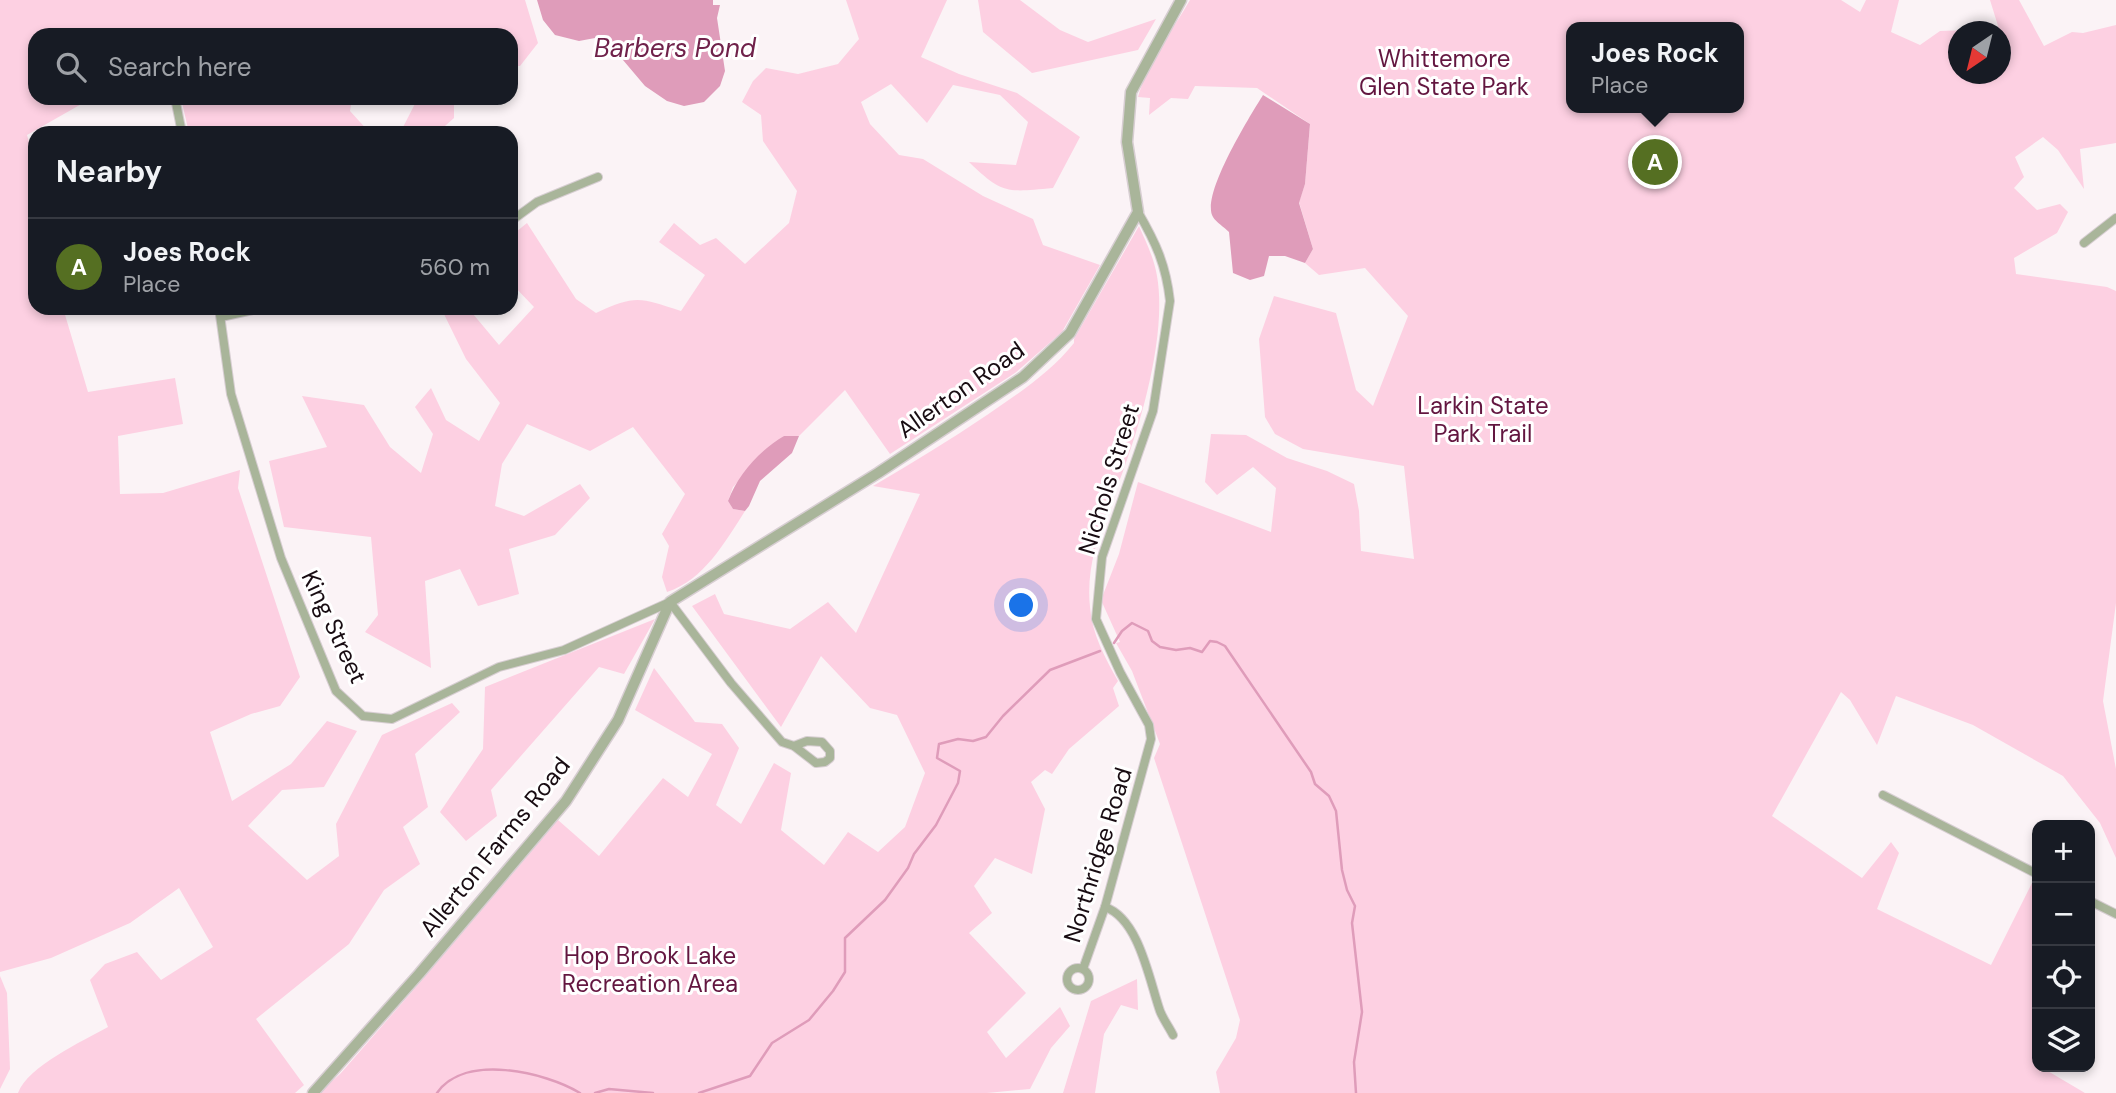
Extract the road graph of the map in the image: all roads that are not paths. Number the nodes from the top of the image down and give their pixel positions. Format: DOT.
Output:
graph roads {
  1 [pos="1181,0"];
  2 [pos="176,105"];
  3 [pos="181,126"];
  4 [pos="598,177"];
  5 [pos="1138,212"];
  6 [pos="518,216"];
  7 [pos="2116,218"];
  8 [pos="2084,243"];
  9 [pos="220,315"];
  10 [pos="670,602"];
  11 [pos="794,746"];
  12 [pos="1150,751"];
  13 [pos="1883,795"];
  14 [pos="2032,871"];
  15 [pos="2095,904"];
  16 [pos="1105,907"];
  17 [pos="2116,915"];
  18 [pos="1083,969"];
  19 [pos="1173,1035"];
  20 [pos="313,1093"];
  1 -- 5 [label="street"];
  2 -- 3 [label="street"];
  4 -- 6 [label="street"];
  5 -- 10 [label="street, Allerton Road"];
  5 -- 12 [label="street, Nichols Street"];
  7 -- 8 [label="street"];
  9 -- 10 [label="street, King Street"];
  10 -- 11 [label="street"];
  10 -- 20 [label="street, Allerton Farms Road"];
  12 -- 16 [label="street, Northridge Road"];
  13 -- 14 [label="street"];
  15 -- 17 [label="street"];
  16 -- 18 [label="street, Northridge Road"];
  16 -- 19 [label="street"];
}
